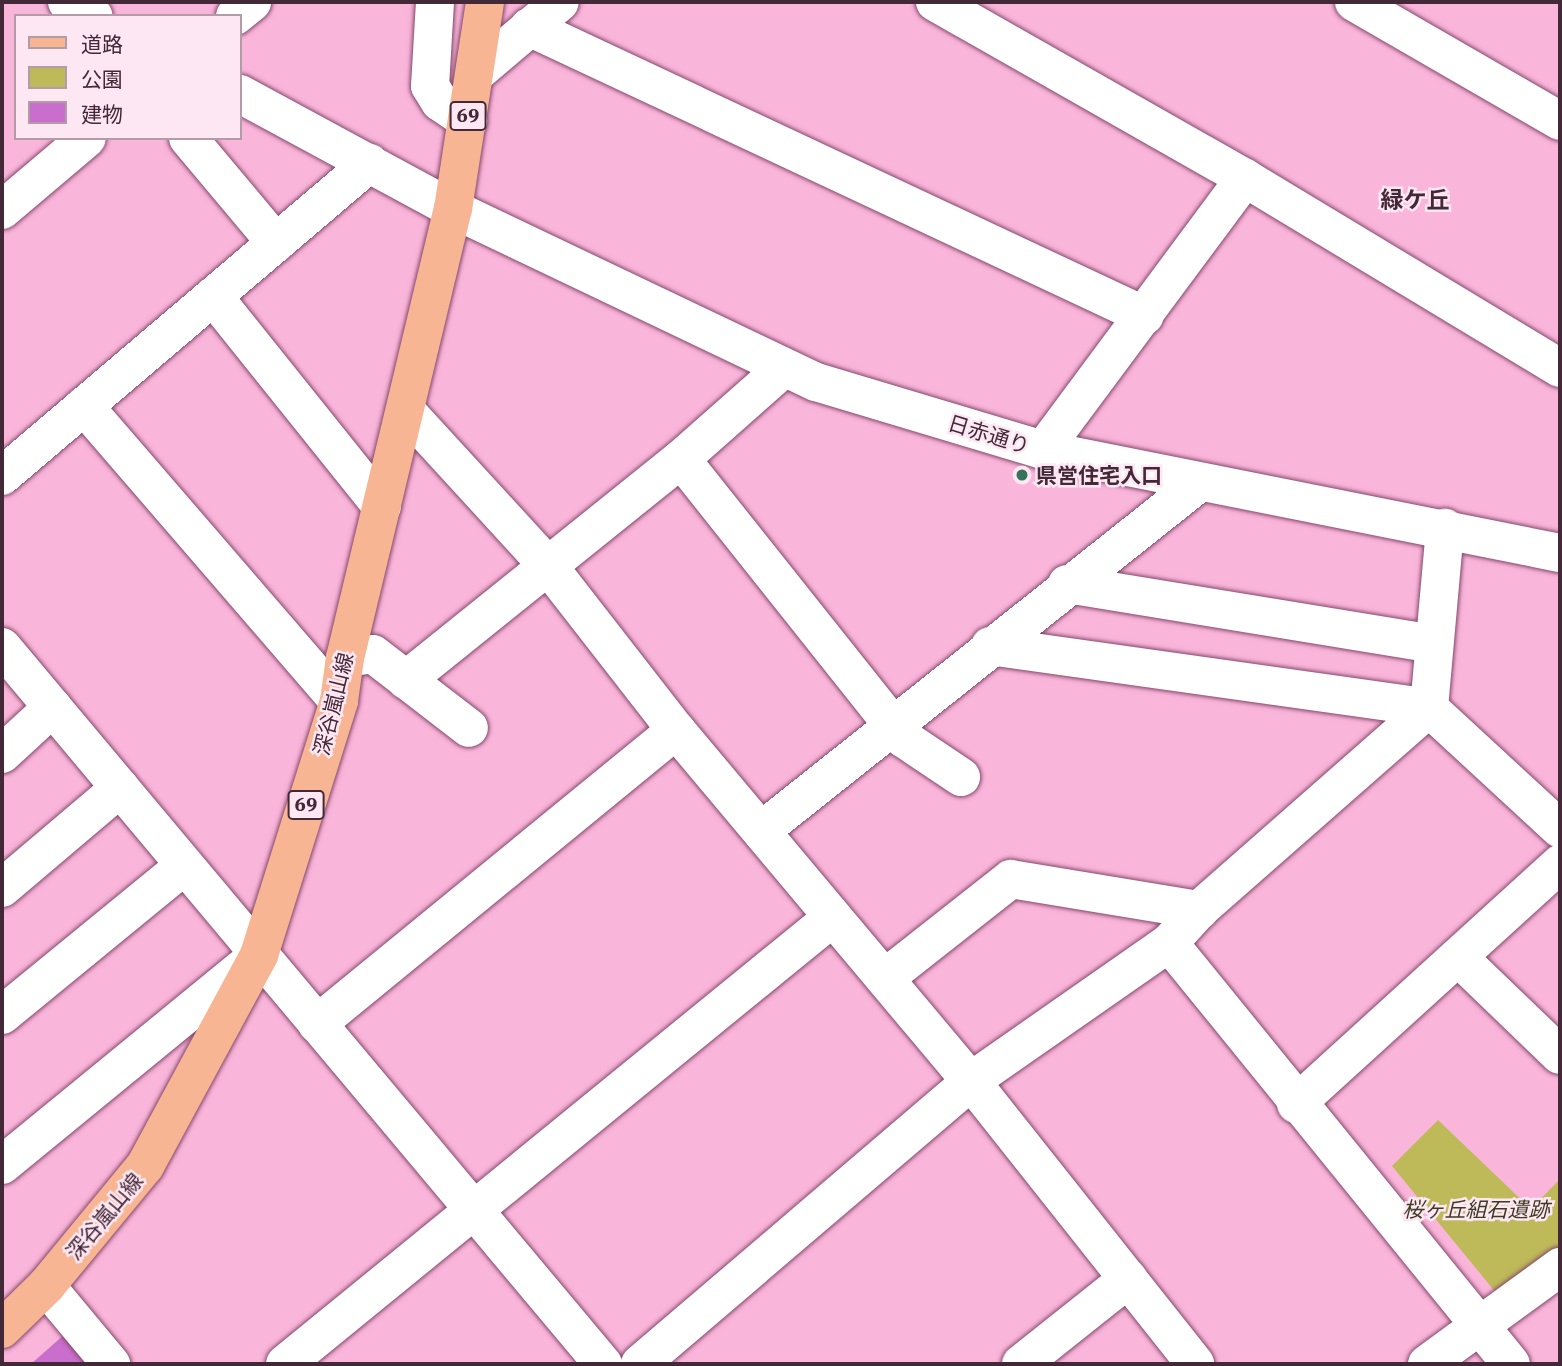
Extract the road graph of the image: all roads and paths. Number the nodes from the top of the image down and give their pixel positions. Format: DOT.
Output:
graph roads {
  1 [pos="67,2"];
  2 [pos="252,2"];
  3 [pos="435,2"];
  4 [pos="485,2"];
  5 [pos="560,2"];
  6 [pos="1354,2"];
  7 [pos="943,3"];
  8 [pos="89,14"];
  9 [pos="237,14"];
  10 [pos="529,27"];
  11 [pos="475,74"];
  12 [pos="242,95"];
  13 [pos="468,121"];
  14 [pos="1560,121"];
  15 [pos="85,140"];
  16 [pos="190,140"];
  17 [pos="369,163"];
  18 [pos="1245,178"];
  19 [pos="453,209"];
  20 [pos="2,210"];
  21 [pos="276,243"];
  22 [pos="213,296"];
  23 [pos="1145,316"];
  24 [pos="784,368"];
  25 [pos="1560,368"];
  26 [pos="84,406"];
  27 [pos="407,412"];
  28 [pos="1043,450"];
  29 [pos="681,460"];
  30 [pos="2,476"];
  31 [pos="1199,483"];
  32 [pos="382,507"];
  33 [pos="1445,528"];
  34 [pos="1560,548"];
  35 [pos="1560,553"];
  36 [pos="549,567"];
  37 [pos="1067,584"];
  38 [pos="1434,644"];
  39 [pos="2,646"];
  40 [pos="990,646"];
  41 [pos="345,658"];
  42 [pos="406,680"];
  43 [pos="339,701"];
  44 [pos="53,708"];
  45 [pos="1429,708"];
  46 [pos="892,725"];
  47 [pos="469,728"];
  48 [pos="676,730"];
  49 [pos="2,754"];
  50 [pos="961,777"];
  51 [pos="120,788"];
  52 [pos="1560,829"];
  53 [pos="761,831"];
  54 [pos="1560,864"];
  55 [pos="184,866"];
  56 [pos="2,888"];
  57 [pos="1199,910"];
  58 [pos="833,918"];
  59 [pos="1169,943"];
  60 [pos="259,955"];
  61 [pos="1458,957"];
  62 [pos="884,978"];
  63 [pos="2,1015"];
  64 [pos="317,1024"];
  65 [pos="1560,1055"];
  66 [pos="971,1081"];
  67 [pos="1296,1104"];
  68 [pos="2,1164"];
  69 [pos="475,1212"];
  70 [pos="1560,1267"];
  71 [pos="1128,1279"];
  72 [pos="46,1286"];
  73 [pos="1480,1327"];
  74 [pos="2,1329"];
  75 [pos="111,1364"];
  76 [pos="285,1364"];
  77 [pos="603,1364"];
  78 [pos="640,1364"];
  79 [pos="1021,1364"];
  80 [pos="1195,1364"];
  81 [pos="1427,1364"];
  82 [pos="1511,1364"];
  1 -- 8 [label="street"];
  2 -- 9 [label="street"];
  3 -- 13 [label="street"];
  4 -- 11 [label="main road, 深谷嵐山線 / 69"];
  5 -- 10 [label="street"];
  6 -- 14 [label="street"];
  7 -- 18 [label="street"];
  10 -- 11 [label="street"];
  10 -- 23 [label="street"];
  11 -- 13 [label="main road, 深谷嵐山線 / 69"];
  12 -- 17 [label="street, 日赤通り"];
  13 -- 19 [label="main road, 深谷嵐山線 / 69"];
  15 -- 20 [label="street"];
  16 -- 21 [label="street"];
  17 -- 19 [label="street, 日赤通り"];
  17 -- 21 [label="street"];
  18 -- 23 [label="street"];
  18 -- 25 [label="street"];
  19 -- 24 [label="street, 日赤通り"];
  19 -- 27 [label="main road, 深谷嵐山線 / 69"];
  21 -- 22 [label="street"];
  22 -- 26 [label="street"];
  22 -- 32 [label="street"];
  23 -- 28 [label="street"];
  24 -- 28 [label="street, 日赤通り"];
  24 -- 29 [label="street"];
  26 -- 30 [label="street"];
  26 -- 43 [label="street"];
  27 -- 32 [label="main road, 深谷嵐山線 / 69"];
  27 -- 36 [label="street"];
  28 -- 31 [label="street, 日赤通り"];
  29 -- 36 [label="street"];
  29 -- 46 [label="street"];
  31 -- 33 [label="street, 日赤通り"];
  31 -- 37 [label="street"];
  32 -- 41 [label="main road, 深谷嵐山線 / 69"];
  33 -- 35 [label="street, 日赤通り"];
  33 -- 38 [label="street"];
  34 -- 35 [label="street"];
  36 -- 42 [label="street"];
  36 -- 48 [label="street"];
  37 -- 38 [label="street"];
  37 -- 40 [label="street"];
  38 -- 45 [label="street"];
  39 -- 44 [label="street"];
  40 -- 45 [label="street"];
  40 -- 46 [label="street"];
  41 -- 42 [label="street"];
  41 -- 43 [label="main road, 深谷嵐山線 / 69"];
  42 -- 47 [label="street"];
  43 -- 60 [label="main road, 深谷嵐山線 / 69"];
  44 -- 49 [label="street"];
  44 -- 51 [label="street"];
  45 -- 52 [label="street"];
  45 -- 57 [label="street"];
  46 -- 50 [label="street"];
  46 -- 53 [label="street"];
  48 -- 53 [label="street"];
  48 -- 64 [label="street"];
  51 -- 55 [label="street"];
  51 -- 56 [label="street"];
  53 -- 58 [label="street"];
  54 -- 61 [label="street"];
  55 -- 60 [label="street"];
  55 -- 63 [label="street"];
  57 -- 59 [label="street"];
  57 -- 62 [label="street"];
  58 -- 62 [label="street"];
  58 -- 69 [label="street"];
  59 -- 66 [label="street"];
  59 -- 67 [label="street"];
  60 -- 64 [label="street"];
  60 -- 68 [label="street"];
  60 -- 72 [label="main road, 深谷嵐山線 / 69"];
  61 -- 65 [label="street"];
  61 -- 67 [label="street"];
  62 -- 66 [label="street"];
  64 -- 69 [label="street"];
  66 -- 71 [label="street"];
  66 -- 78 [label="street"];
  67 -- 73 [label="street"];
  69 -- 76 [label="street"];
  69 -- 77 [label="street"];
  70 -- 73 [label="street"];
  71 -- 79 [label="street"];
  71 -- 80 [label="street"];
  72 -- 74 [label="main road, 深谷嵐山線 / 69"];
  72 -- 75 [label="street"];
  73 -- 81 [label="street"];
  73 -- 82 [label="street"];
}
